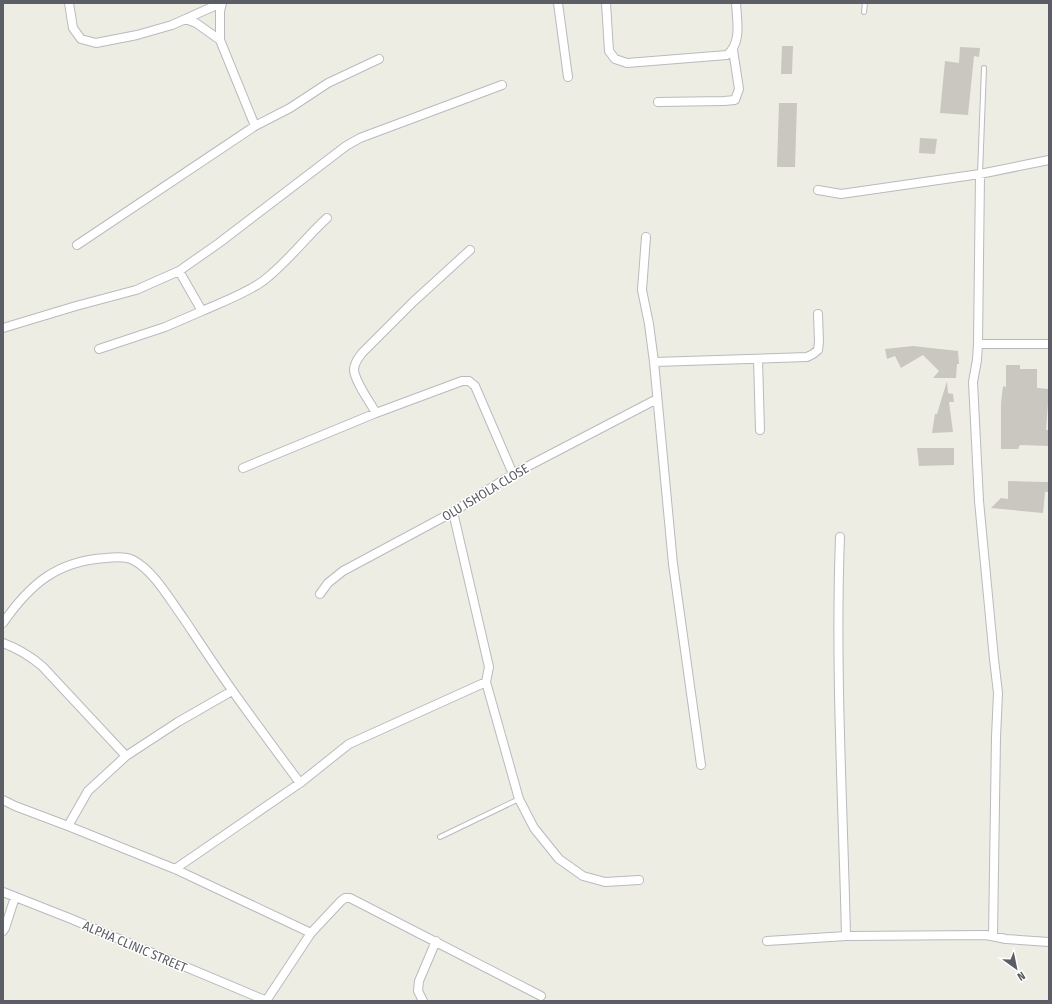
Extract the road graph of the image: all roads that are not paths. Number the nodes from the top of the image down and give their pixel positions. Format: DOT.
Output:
graph roads {
  1 [pos="69,3"];
  2 [pos="222,3"];
  3 [pos="558,3"];
  4 [pos="606,3"];
  5 [pos="736,3"];
  6 [pos="865,3"];
  7 [pos="864,12"];
  8 [pos="186,18"];
  9 [pos="220,40"];
  10 [pos="733,50"];
  11 [pos="379,59"];
  12 [pos="984,68"];
  13 [pos="568,77"];
  14 [pos="502,85"];
  15 [pos="658,102"];
  16 [pos="255,126"];
  17 [pos="1049,160"];
  18 [pos="980,174"];
  19 [pos="818,190"];
  20 [pos="326,218"];
  21 [pos="646,237"];
  22 [pos="77,245"];
  23 [pos="470,250"];
  24 [pos="179,271"];
  25 [pos="202,311"];
  26 [pos="818,314"];
  27 [pos="3,328"];
  28 [pos="978,344"];
  29 [pos="1049,344"];
  30 [pos="99,349"];
  31 [pos="758,359"];
  32 [pos="654,362"];
  33 [pos="657,399"];
  34 [pos="376,413"];
  35 [pos="760,430"];
  36 [pos="243,468"];
  37 [pos="513,474"];
  38 [pos="453,512"];
  39 [pos="840,537"];
  40 [pos="320,594"];
  41 [pos="3,623"];
  42 [pos="3,643"];
  43 [pos="486,682"];
  44 [pos="232,691"];
  45 [pos="126,756"];
  46 [pos="701,765"];
  47 [pos="300,783"];
  48 [pos="519,799"];
  49 [pos="3,800"];
  50 [pos="68,826"];
  51 [pos="440,837"];
  52 [pos="175,870"];
  53 [pos="639,880"];
  54 [pos="3,892"];
  55 [pos="15,897"];
  56 [pos="3,930"];
  57 [pos="311,933"];
  58 [pos="846,936"];
  59 [pos="993,936"];
  60 [pos="436,941"];
  61 [pos="767,941"];
  62 [pos="1049,942"];
  63 [pos="541,996"];
  64 [pos="267,1001"];
  65 [pos="423,1001"];
  1 -- 8 [label="street"];
  2 -- 8 [label="street"];
  2 -- 9 [label="street"];
  3 -- 13 [label="street"];
  4 -- 10 [label="street"];
  5 -- 10 [label="street"];
  6 -- 7 [label="lane"];
  8 -- 9 [label="street"];
  9 -- 16 [label="street"];
  10 -- 15 [label="street"];
  11 -- 16 [label="street"];
  12 -- 18 [label="lane"];
  14 -- 24 [label="street"];
  16 -- 22 [label="street"];
  17 -- 18 [label="street"];
  18 -- 19 [label="street"];
  18 -- 28 [label="street"];
  20 -- 25 [label="street"];
  21 -- 32 [label="street"];
  23 -- 34 [label="street"];
  24 -- 25 [label="street"];
  24 -- 27 [label="street"];
  25 -- 30 [label="street"];
  26 -- 31 [label="street"];
  28 -- 29 [label="street"];
  28 -- 59 [label="street"];
  31 -- 32 [label="street"];
  31 -- 35 [label="street"];
  32 -- 33 [label="street"];
  33 -- 37 [label="street, OLU ISHOLA CLOSE"];
  33 -- 46 [label="street"];
  34 -- 36 [label="street"];
  34 -- 37 [label="street"];
  37 -- 38 [label="street, OLU ISHOLA CLOSE"];
  38 -- 40 [label="street, OLU ISHOLA CLOSE"];
  38 -- 43 [label="street"];
  39 -- 58 [label="street"];
  41 -- 44 [label="street"];
  42 -- 45 [label="street"];
  43 -- 47 [label="street"];
  43 -- 48 [label="street"];
  44 -- 45 [label="street"];
  44 -- 47 [label="street"];
  45 -- 50 [label="street"];
  47 -- 52 [label="street"];
  48 -- 51 [label="lane"];
  48 -- 53 [label="street"];
  49 -- 50 [label="street"];
  50 -- 52 [label="street"];
  52 -- 57 [label="street"];
  54 -- 55 [label="street, ALPHA CLINIC STREET"];
  55 -- 56 [label="street"];
  55 -- 64 [label="street, ALPHA CLINIC STREET"];
  57 -- 60 [label="street"];
  57 -- 64 [label="street"];
  58 -- 59 [label="street"];
  58 -- 61 [label="street"];
  59 -- 62 [label="street"];
  60 -- 63 [label="street"];
  60 -- 65 [label="street"];
}
